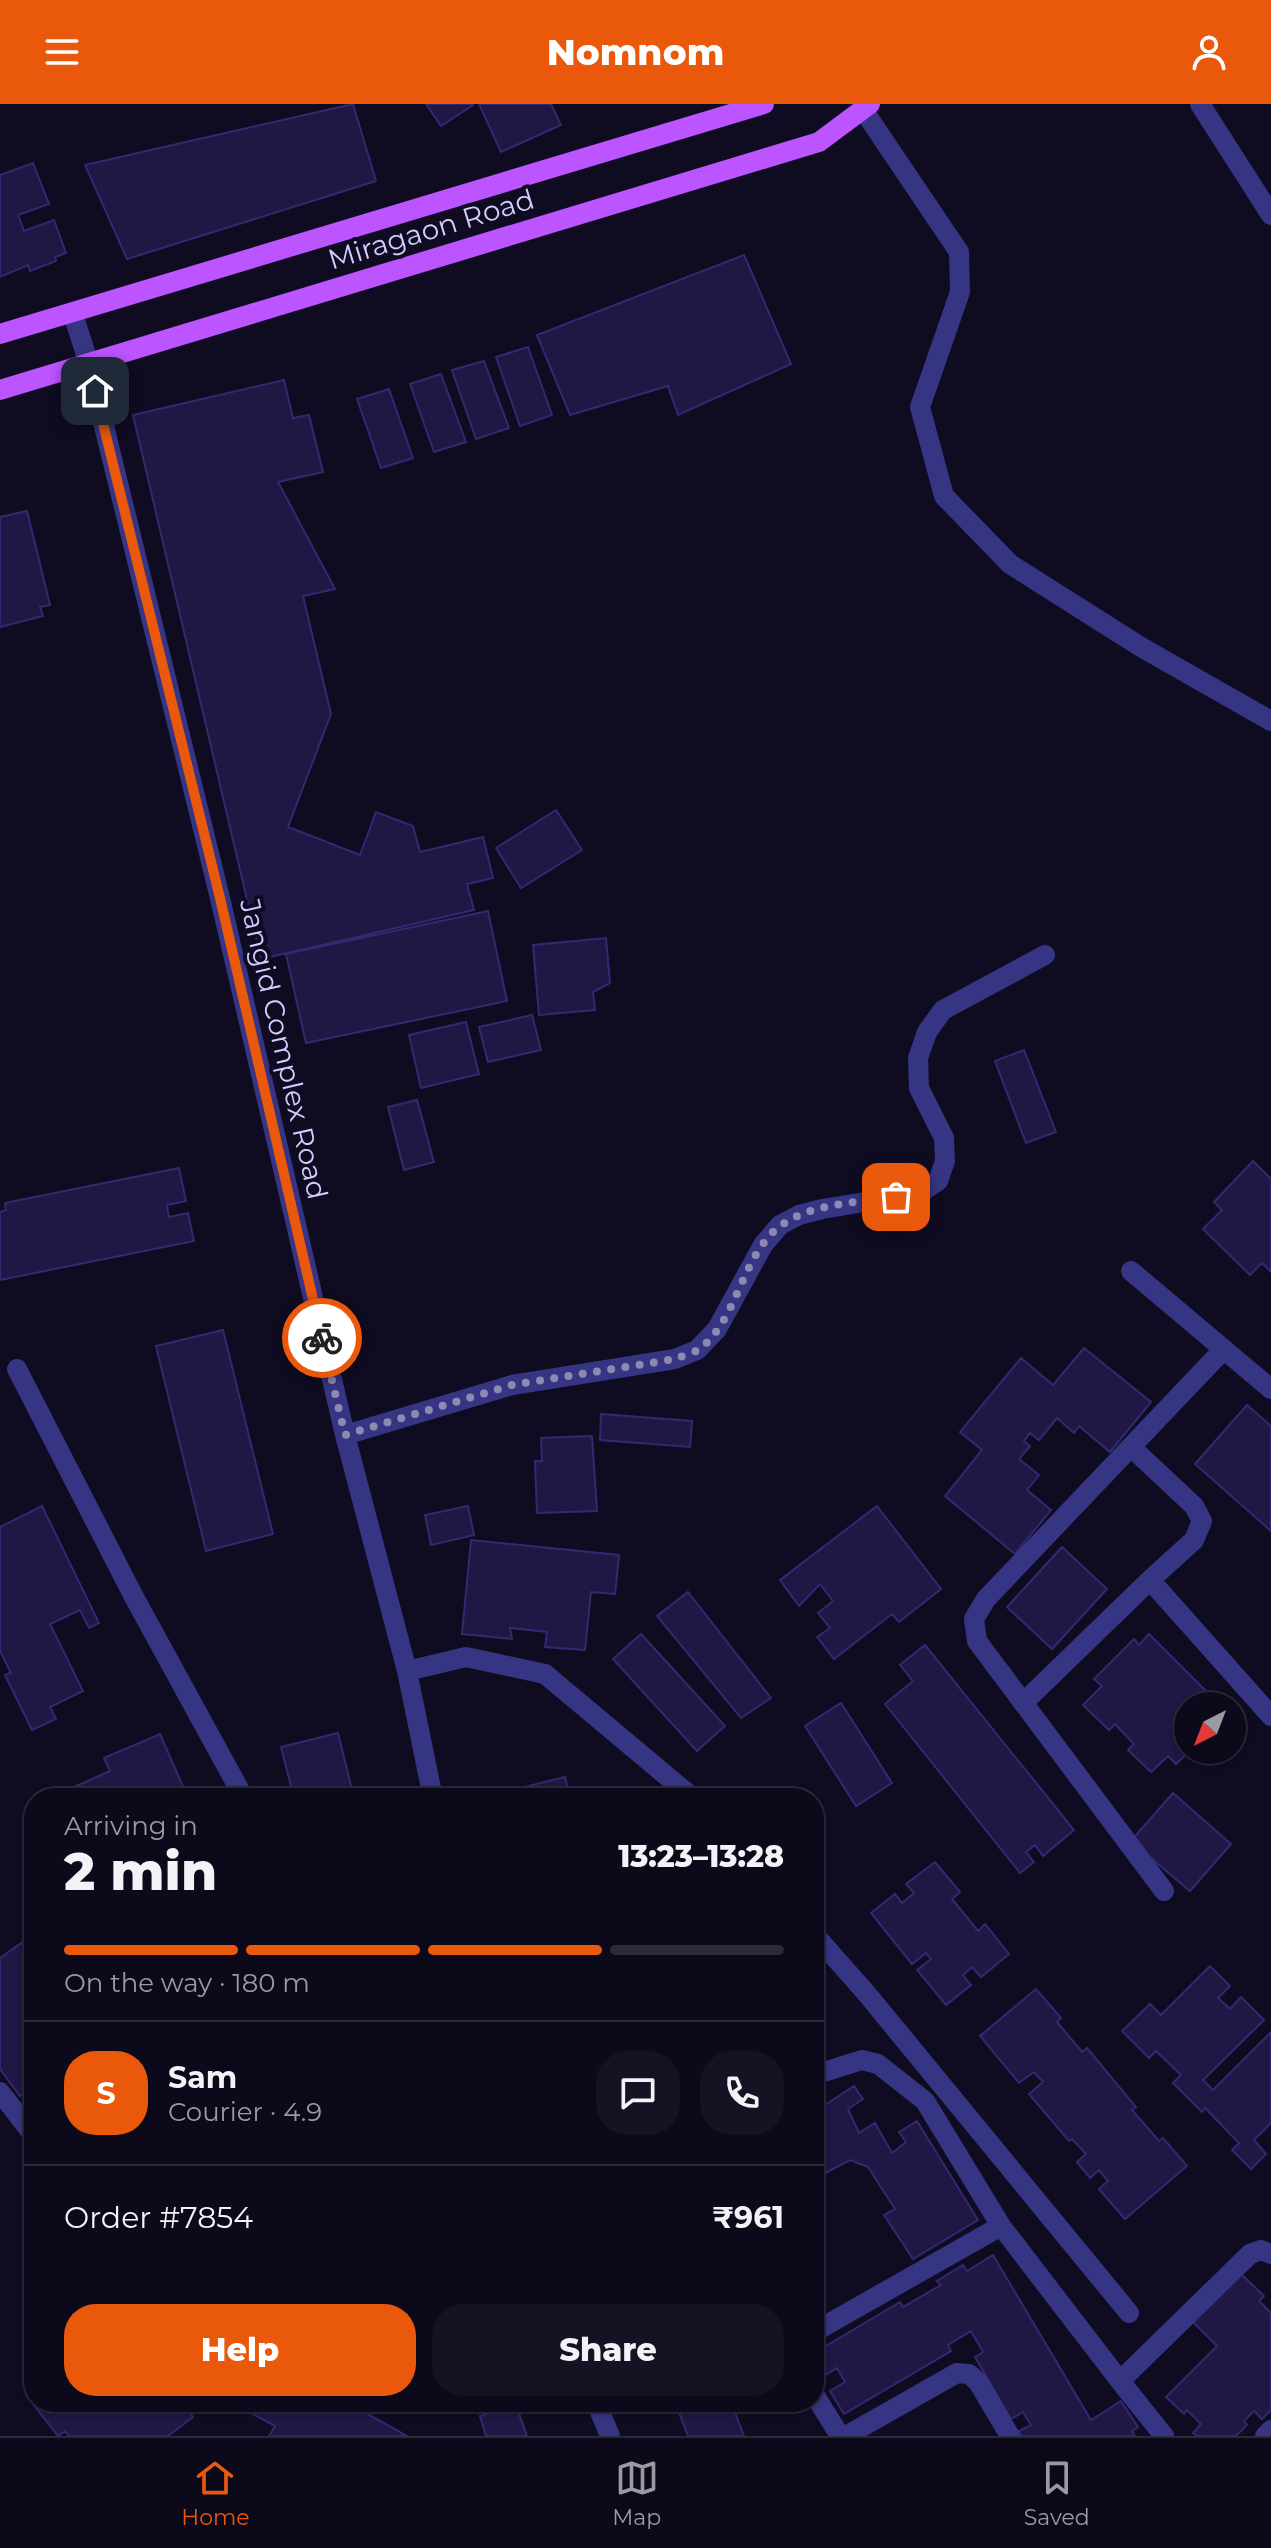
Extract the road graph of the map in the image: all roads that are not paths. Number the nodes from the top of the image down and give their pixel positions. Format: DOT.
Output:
graph roads {
  1 [pos="764,104"];
  2 [pos="1200,104"];
  3 [pos="867,108"];
  4 [pos="1271,215"];
  5 [pos="73,314"];
  6 [pos="0,334"];
  7 [pos="88,361"];
  8 [pos="0,390"];
  9 [pos="1271,721"];
  10 [pos="1045,955"];
  11 [pos="1131,1271"];
  12 [pos="1224,1349"];
  13 [pos="17,1369"];
  14 [pos="1271,1389"];
  15 [pos="345,1435"];
  16 [pos="1131,1447"];
  17 [pos="1150,1580"];
  18 [pos="407,1671"];
  19 [pos="1023,1703"];
  20 [pos="1271,1716"];
  21 [pos="239,1788"];
  22 [pos="431,1788"];
  23 [pos="681,1788"];
  24 [pos="1164,1891"];
  25 [pos="824,1945"];
  26 [pos="824,2072"];
  27 [pos="0,2092"];
  28 [pos="24,2123"];
  29 [pos="1001,2226"];
  30 [pos="1271,2254"];
  31 [pos="1129,2313"];
  32 [pos="824,2326"];
  33 [pos="1120,2381"];
  34 [pos="824,2410"];
  35 [pos="600,2412"];
  36 [pos="1271,2430"];
  37 [pos="610,2436"];
  38 [pos="840,2436"];
  39 [pos="846,2436"];
  40 [pos="1010,2436"];
  41 [pos="1164,2436"];
  42 [pos="1265,2436"];
  1 -- 5 [label="main road, Miragaon Road"];
  2 -- 4 [label="street"];
  3 -- 7 [label="main road, Miragaon Road"];
  3 -- 9 [label="street"];
  5 -- 6 [label="main road, Miragaon Road"];
  5 -- 7 [label="street, Jangid Complex Road"];
  7 -- 8 [label="main road, Miragaon Road"];
  7 -- 15 [label="street, Jangid Complex Road"];
  10 -- 15 [label="street"];
  11 -- 12 [label="street"];
  12 -- 14 [label="street"];
  12 -- 16 [label="street"];
  13 -- 21 [label="street"];
  15 -- 18 [label="street, Jangid Complex Road"];
  16 -- 17 [label="street"];
  16 -- 19 [label="street"];
  17 -- 19 [label="street"];
  17 -- 20 [label="street"];
  18 -- 22 [label="street, Jangid Complex Road"];
  18 -- 23 [label="street"];
  19 -- 24 [label="street"];
  25 -- 31 [label="street"];
  26 -- 29 [label="street"];
  27 -- 28 [label="street"];
  29 -- 32 [label="street"];
  29 -- 33 [label="street"];
  30 -- 33 [label="street"];
  33 -- 41 [label="street"];
  34 -- 38 [label="street"];
  35 -- 37 [label="street"];
  36 -- 42 [label="street"];
  39 -- 40 [label="street"];
}
